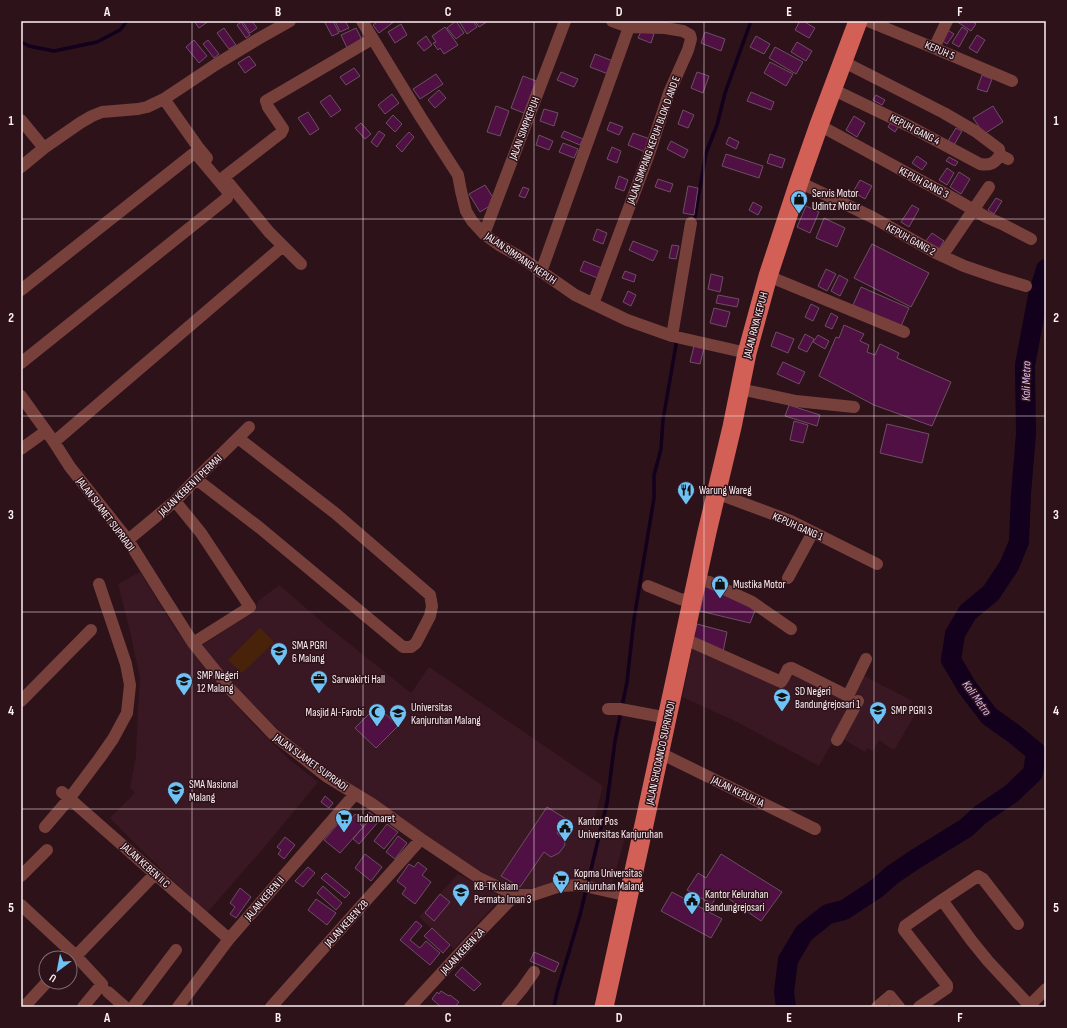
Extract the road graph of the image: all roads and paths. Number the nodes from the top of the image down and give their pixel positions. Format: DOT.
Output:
graph roads {
  1 [pos="290,21"];
  2 [pos="362,21"];
  3 [pos="565,21"];
  4 [pos="612,21"];
  5 [pos="858,21"];
  6 [pos="868,21"];
  7 [pos="947,21"];
  8 [pos="629,27"];
  9 [pos="372,39"];
  10 [pos="934,48"];
  11 [pos="842,61"];
  12 [pos="1012,81"];
  13 [pos="832,89"];
  14 [pos="164,99"];
  15 [pos="21,120"];
  16 [pos="819,125"];
  17 [pos="44,148"];
  18 [pos="21,167"];
  19 [pos="224,177"];
  20 [pos="799,182"];
  21 [pos="989,187"];
  22 [pos="973,210"];
  23 [pos="691,223"];
  24 [pos="484,234"];
  25 [pos="1031,239"];
  26 [pos="283,246"];
  27 [pos="942,256"];
  28 [pos="301,264"];
  29 [pos="541,272"];
  30 [pos="768,276"];
  31 [pos="1026,286"];
  32 [pos="21,290"];
  33 [pos="593,304"];
  34 [pos="904,332"];
  35 [pos="673,336"];
  36 [pos="747,353"];
  37 [pos="21,363"];
  38 [pos="740,389"];
  39 [pos="21,396"];
  40 [pos="854,407"];
  41 [pos="249,427"];
  42 [pos="46,431"];
  43 [pos="238,438"];
  44 [pos="54,442"];
  45 [pos="21,449"];
  46 [pos="196,478"];
  47 [pos="716,493"];
  48 [pos="175,501"];
  49 [pos="813,532"];
  50 [pos="128,540"];
  51 [pos="877,564"];
  52 [pos="788,578"];
  53 [pos="697,580"];
  54 [pos="99,584"];
  55 [pos="648,586"];
  56 [pos="693,601"];
  57 [pos="791,629"];
  58 [pos="91,630"];
  59 [pos="685,639"];
  60 [pos="193,643"];
  61 [pos="866,659"];
  62 [pos="21,700"];
  63 [pos="855,700"];
  64 [pos="608,709"];
  65 [pos="668,718"];
  66 [pos="837,740"];
  67 [pos="660,753"];
  68 [pos="355,794"];
  69 [pos="66,796"];
  70 [pos="45,827"];
  71 [pos="815,829"];
  72 [pos="421,839"];
  73 [pos="47,850"];
  74 [pos="155,874"];
  75 [pos="21,876"];
  76 [pos="515,895"];
  77 [pos="629,896"];
  78 [pos="942,900"];
  79 [pos="21,904"];
  80 [pos="1018,924"];
  81 [pos="229,939"];
  82 [pos="65,950"];
  83 [pos="176,950"];
  84 [pos="78,953"];
  85 [pos="78,962"];
  86 [pos="534,972"];
  87 [pos="40,990"];
  88 [pos="108,992"];
  89 [pos="1044,995"];
  90 [pos="1028,1006"];
  91 [pos="24,1007"];
  92 [pos="83,1007"];
  93 [pos="125,1007"];
  94 [pos="133,1007"];
  95 [pos="178,1007"];
  96 [pos="271,1007"];
  97 [pos="410,1007"];
  98 [pos="507,1007"];
  99 [pos="604,1007"];
  100 [pos="877,1007"];
  101 [pos="899,1007"];
  102 [pos="919,1007"];
  1 -- 14 [label="street"];
  2 -- 9 [label="street, JALAN SIMPANG KEPUH"];
  3 -- 24 [label="street, JALAN SIMPKEPUH"];
  4 -- 8 [label="street"];
  5 -- 11 [label="main road, JALAN RAYA KEPUH"];
  6 -- 10 [label="street, KEPUH 5"];
  7 -- 10 [label="street"];
  8 -- 29 [label="street"];
  8 -- 33 [label="street, JALAN SIMPANG KEPUH BLOK D AND E"];
  9 -- 19 [label="street"];
  9 -- 24 [label="street, JALAN SIMPANG KEPUH"];
  10 -- 12 [label="street, KEPUH 5"];
  11 -- 13 [label="main road, JALAN RAYA KEPUH"];
  11 -- 13 [label="street, KEPUH GANG 4"];
  13 -- 16 [label="main road, JALAN RAYA KEPUH"];
  14 -- 17 [label="street"];
  14 -- 19 [label="street"];
  15 -- 17 [label="street"];
  16 -- 20 [label="main road, JALAN RAYA KEPUH"];
  16 -- 22 [label="street, KEPUH GANG 3"];
  17 -- 18 [label="street"];
  19 -- 26 [label="street"];
  20 -- 27 [label="street, KEPUH GANG 2"];
  20 -- 30 [label="main road, JALAN RAYA KEPUH"];
  21 -- 22 [label="street"];
  22 -- 25 [label="street, KEPUH GANG 3"];
  22 -- 27 [label="street"];
  23 -- 35 [label="street"];
  24 -- 29 [label="street, JALAN SIMPANG KEPUH"];
  26 -- 28 [label="street"];
  26 -- 44 [label="street"];
  27 -- 31 [label="street, KEPUH GANG 2"];
  29 -- 33 [label="street, JALAN SIMPANG KEPUH"];
  30 -- 34 [label="street"];
  30 -- 36 [label="main road, JALAN RAYA KEPUH"];
  32 -- 37 [label="street"];
  33 -- 35 [label="street, JALAN SIMPANG KEPUH"];
  35 -- 36 [label="street, JALAN SIMPANG KEPUH"];
  36 -- 38 [label="main road, JALAN RAYA KEPUH"];
  38 -- 40 [label="street"];
  38 -- 47 [label="main road, JALAN RAYA KEPUH"];
  39 -- 42 [label="street, JALAN SLAMET SUPRIADI"];
  41 -- 43 [label="street, JALAN KEBEN II PERMAI"];
  42 -- 44 [label="street, JALAN SLAMET SUPRIADI"];
  42 -- 45 [label="street"];
  43 -- 46 [label="street, JALAN KEBEN II PERMAI"];
  43 -- 46 [label="street"];
  44 -- 50 [label="street, JALAN SLAMET SUPRIADI"];
  46 -- 48 [label="street, JALAN KEBEN II PERMAI"];
  47 -- 49 [label="street, KEPUH GANG 1"];
  47 -- 53 [label="main road, JALAN RAYA KEPUH"];
  48 -- 50 [label="street, JALAN KEBEN II PERMAI"];
  48 -- 60 [label="street"];
  49 -- 51 [label="street, KEPUH GANG 1"];
  49 -- 52 [label="street"];
  50 -- 60 [label="street, JALAN SLAMET SUPRIADI"];
  53 -- 56 [label="main road, JALAN RAYA KEPUH"];
  53 -- 57 [label="street"];
  54 -- 69 [label="street"];
  55 -- 56 [label="street"];
  56 -- 59 [label="main road, JALAN RAYA KEPUH"];
  58 -- 62 [label="street"];
  59 -- 63 [label="street"];
  59 -- 65 [label="main road, JALAN SHODANCO SUPRIYADI"];
  60 -- 68 [label="street, JALAN SLAMET SUPRIADI"];
  61 -- 63 [label="street"];
  63 -- 66 [label="street"];
  64 -- 65 [label="street"];
  65 -- 67 [label="main road, JALAN SHODANCO SUPRIYADI"];
  67 -- 71 [label="street, JALAN KEPUH IA"];
  67 -- 77 [label="main road, JALAN SHODANCO SUPRIYADI"];
  68 -- 72 [label="street, JALAN SLAMET SUPRIADI"];
  68 -- 81 [label="street, JALAN KEBEN II"];
  69 -- 70 [label="street"];
  69 -- 74 [label="street, JALAN KEBEN II C"];
  72 -- 76 [label="street, JALAN SLAMET SUPRIADI"];
  72 -- 96 [label="street, JALAN KEBEN 2B"];
  73 -- 75 [label="street"];
  74 -- 81 [label="street, JALAN KEBEN II C"];
  74 -- 84 [label="street"];
  76 -- 77 [label="street, JALAN SLAMET SUPRIADI"];
  76 -- 97 [label="street, JALAN KEBEN 2A"];
  77 -- 99 [label="main road, JALAN SHODANCO SUPRIYADI"];
  78 -- 80 [label="street"];
  78 -- 90 [label="street"];
  78 -- 102 [label="street"];
  79 -- 82 [label="street"];
  81 -- 95 [label="street, JALAN KEBEN II"];
  83 -- 94 [label="street"];
  85 -- 92 [label="street"];
  86 -- 98 [label="street"];
  87 -- 91 [label="street"];
  88 -- 93 [label="street"];
  89 -- 90 [label="street"];
  100 -- 101 [label="street"];
}
